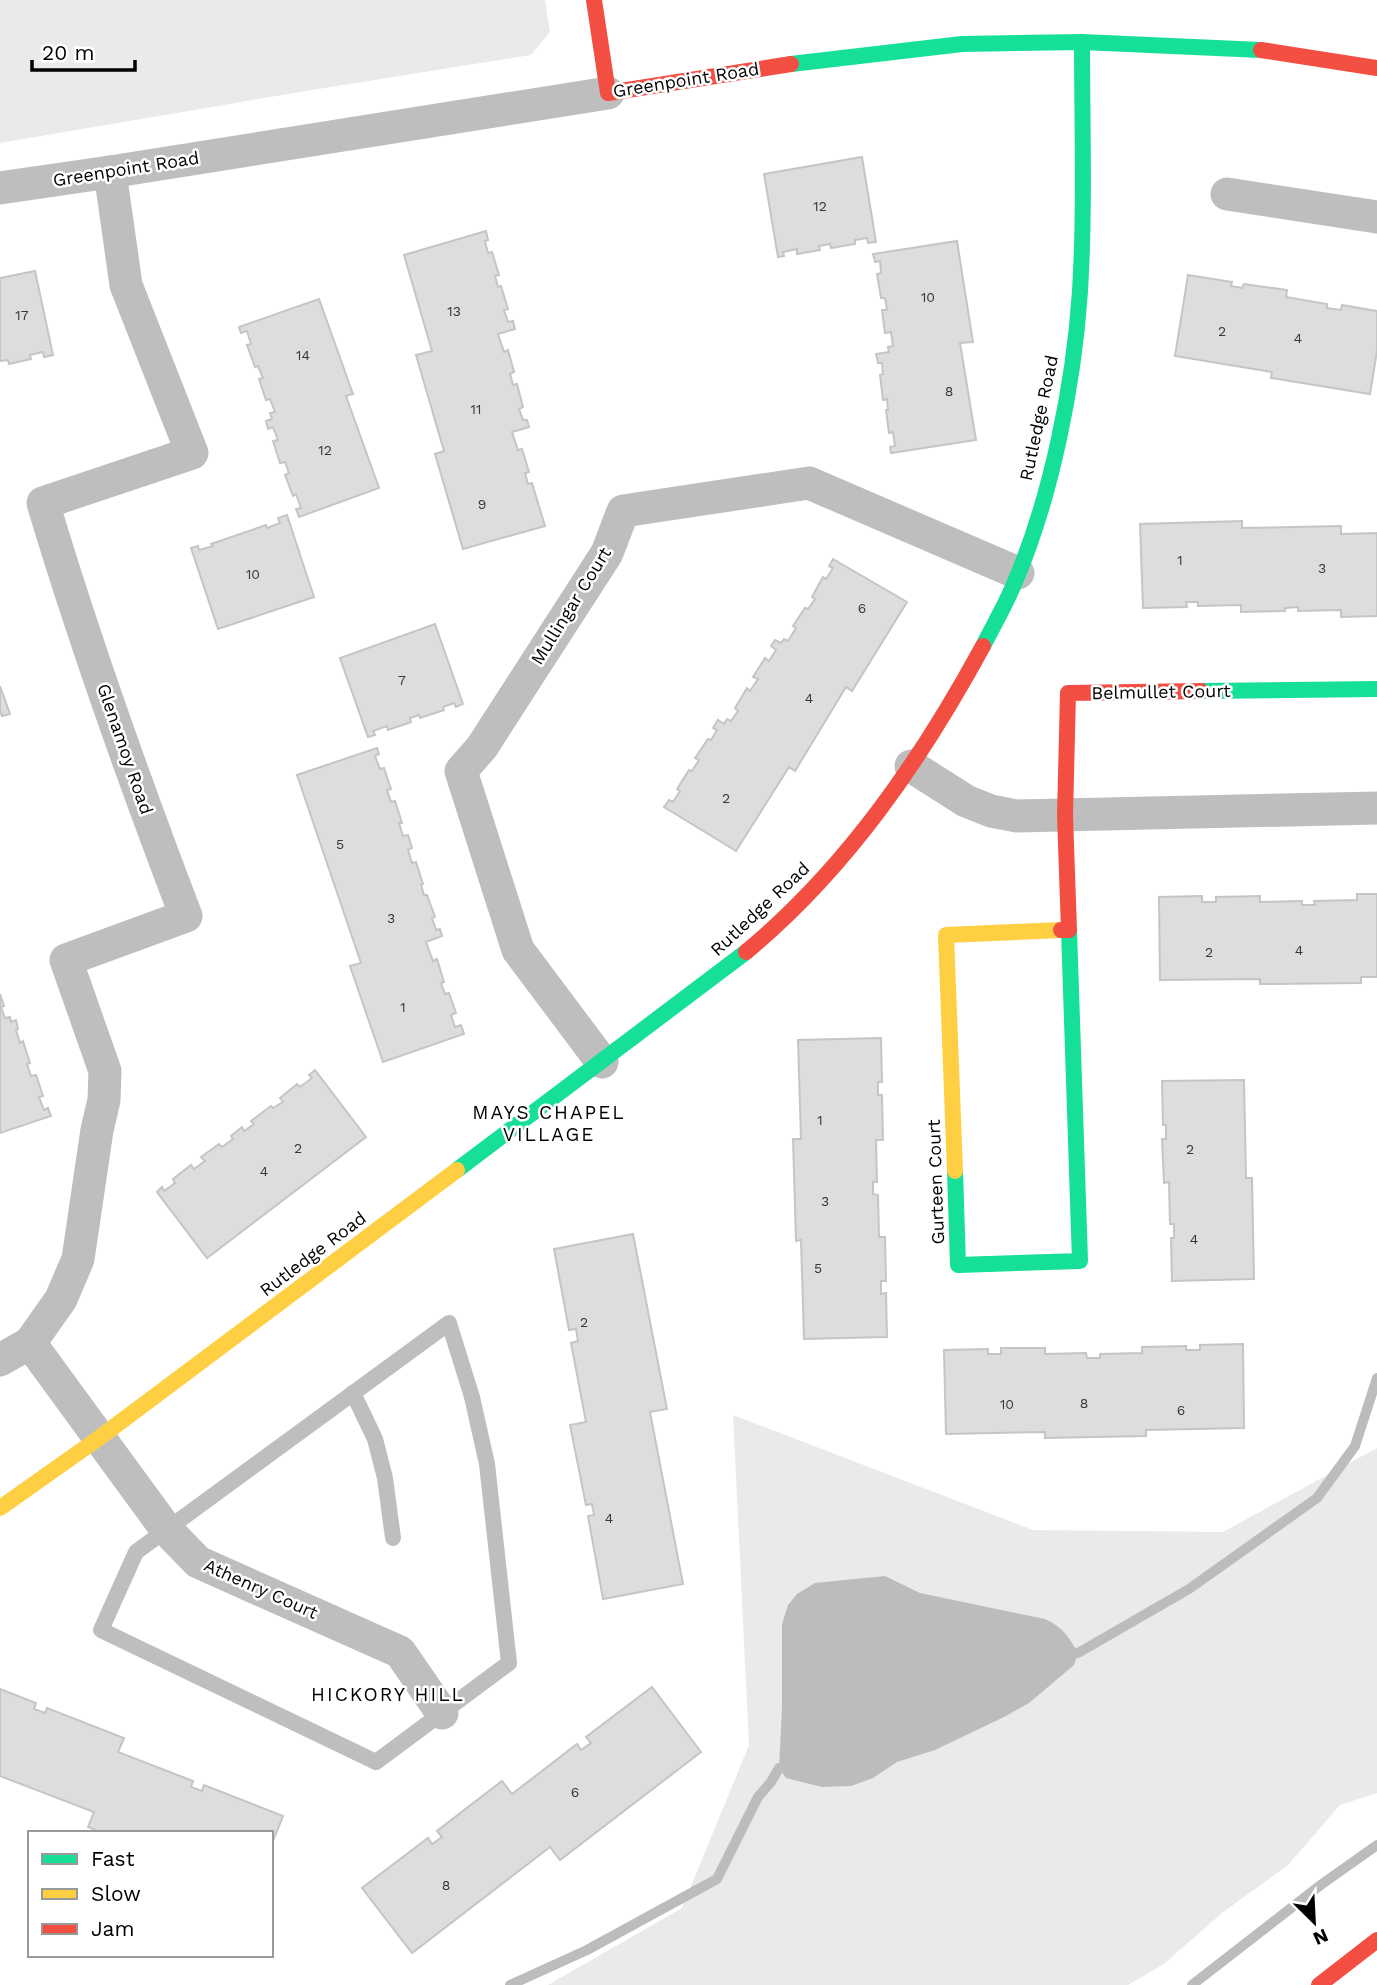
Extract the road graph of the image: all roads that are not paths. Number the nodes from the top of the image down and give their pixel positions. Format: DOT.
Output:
graph roads {
  1 [pos="594,0"];
  2 [pos="1082,42"];
  3 [pos="1377,68"];
  4 [pos="608,93"];
  5 [pos="110,172"];
  6 [pos="0,188"];
  7 [pos="1227,194"];
  8 [pos="1377,217"];
  9 [pos="1018,573"];
  10 [pos="1377,689"];
  11 [pos="911,766"];
  12 [pos="1377,808"];
  13 [pos="1065,816"];
  14 [pos="1069,930"];
  15 [pos="601,1062"];
  16 [pos="30,1343"];
  17 [pos="0,1360"];
  18 [pos="353,1393"];
  19 [pos="99,1438"];
  20 [pos="0,1508"];
  21 [pos="166,1529"];
  22 [pos="393,1538"];
  23 [pos="442,1713"];
  24 [pos="1377,1940"];
  25 [pos="1319,1985"];
  1 -- 4 [label="street"];
  2 -- 3 [label="street, Greenpoint Road"];
  2 -- 4 [label="street, Greenpoint Road"];
  2 -- 9 [label="street, Rutledge Road"];
  4 -- 5 [label="street, Greenpoint Road"];
  5 -- 6 [label="street, Greenpoint Road"];
  5 -- 16 [label="street, Glenamoy Road"];
  7 -- 8 [label="street"];
  9 -- 11 [label="street, Rutledge Road"];
  9 -- 15 [label="street, Mullingar Court"];
  10 -- 13 [label="street, Belmullet Court"];
  11 -- 13 [label="street"];
  11 -- 15 [label="street, Rutledge Road"];
  12 -- 13 [label="street"];
  13 -- 14 [label="street, Gurteen Court"];
  14 -- 14 [label="street, Gurteen Court"];
  15 -- 19 [label="street, Rutledge Road"];
  16 -- 17 [label="street"];
  16 -- 19 [label="street, Athenry Court"];
  18 -- 21 [label="lane"];
  18 -- 22 [label="lane"];
  18 -- 23 [label="lane"];
  19 -- 20 [label="street, Rutledge Road"];
  19 -- 21 [label="street, Athenry Court"];
  21 -- 23 [label="street, Athenry Court"];
  21 -- 23 [label="lane"];
  24 -- 25 [label="street"];
}
